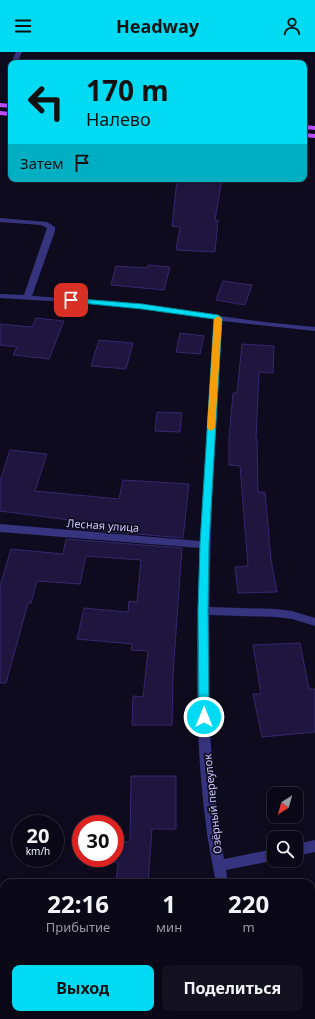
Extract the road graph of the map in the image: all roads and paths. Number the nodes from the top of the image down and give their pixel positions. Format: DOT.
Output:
graph roads {
  1 [pos="0,220"];
  2 [pos="0,296"];
  3 [pos="27,297"];
  4 [pos="218,318"];
  5 [pos="315,328"];
  6 [pos="0,528"];
  7 [pos="204,544"];
  8 [pos="203,611"];
  9 [pos="315,622"];
  10 [pos="315,846"];
  11 [pos="303,849"];
  12 [pos="267,856"];
  13 [pos="219,866"];
  14 [pos="221,879"];
  1 -- 3 [label="street"];
  2 -- 3 [label="street"];
  3 -- 4 [label="street"];
  4 -- 5 [label="street"];
  4 -- 7 [label="street, Озёрный переулок"];
  6 -- 7 [label="street, Лесная улица"];
  7 -- 8 [label="street, Озёрный переулок"];
  8 -- 9 [label="street"];
  8 -- 13 [label="street, Озёрный переулок"];
  10 -- 11 [label="street"];
  12 -- 13 [label="street"];
  13 -- 14 [label="street, Озёрный переулок"];
}
